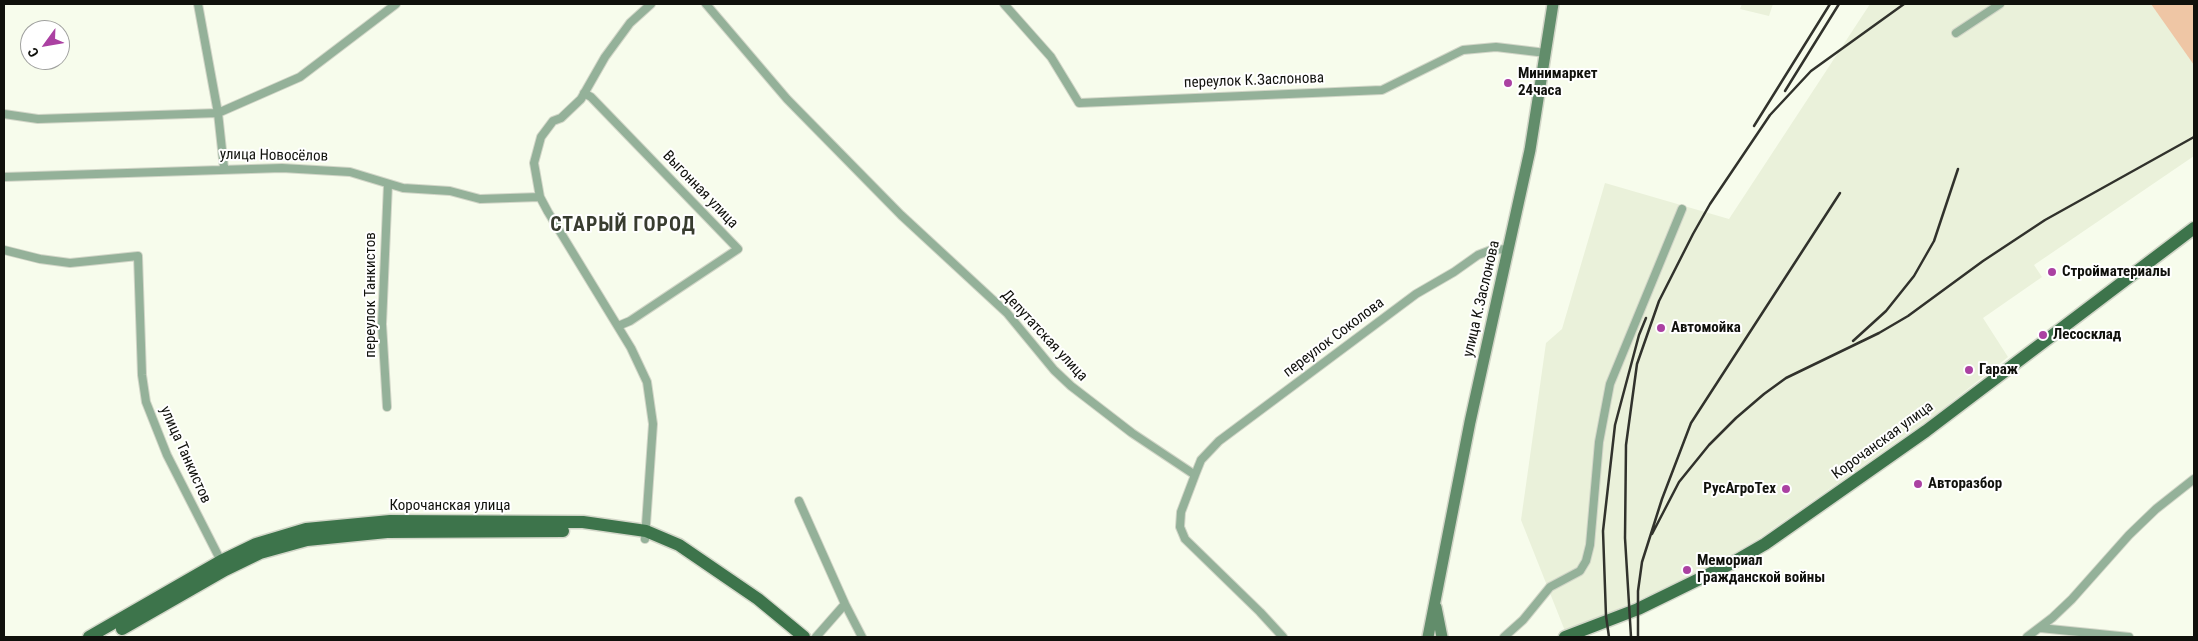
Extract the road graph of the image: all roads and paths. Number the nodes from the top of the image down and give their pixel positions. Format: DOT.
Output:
graph roads {
  1 [pos="198,4"];
  2 [pos="396,4"];
  3 [pos="651,4"];
  4 [pos="706,4"];
  5 [pos="1004,4"];
  6 [pos="1553,4"];
  7 [pos="2000,4"];
  8 [pos="1956,33"];
  9 [pos="1546,53"];
  10 [pos="584,93"];
  11 [pos="218,113"];
  12 [pos="4,114"];
  13 [pos="224,168"];
  14 [pos="4,178"];
  15 [pos="388,184"];
  16 [pos="540,197"];
  17 [pos="1682,209"];
  18 [pos="2194,228"];
  19 [pos="2194,236"];
  20 [pos="1508,249"];
  21 [pos="4,250"];
  22 [pos="618,326"];
  23 [pos="387,407"];
  24 [pos="1195,475"];
  25 [pos="2194,478"];
  26 [pos="799,501"];
  27 [pos="646,535"];
  28 [pos="223,565"];
  29 [pos="1435,601"];
  30 [pos="845,604"];
  31 [pos="2040,628"];
  32 [pos="89,637"];
  33 [pos="106,637"];
  34 [pos="792,637"];
  35 [pos="804,637"];
  36 [pos="816,637"];
  37 [pos="862,637"];
  38 [pos="1283,637"];
  39 [pos="1428,637"];
  40 [pos="1442,637"];
  41 [pos="1504,637"];
  42 [pos="1565,637"];
  43 [pos="1586,637"];
  44 [pos="2027,637"];
  45 [pos="2129,637"];
  1 -- 11 [label="street"];
  2 -- 11 [label="street"];
  3 -- 10 [label="street"];
  4 -- 24 [label="street, Депутатская улица"];
  5 -- 9 [label="street, переулок К.Заслонова"];
  6 -- 9 [label="street, улица К.Заслонова"];
  7 -- 8 [label="street"];
  9 -- 20 [label="street, улица К.Заслонова"];
  10 -- 16 [label="street"];
  10 -- 22 [label="street, Выгонная улица"];
  11 -- 12 [label="street"];
  11 -- 13 [label="street"];
  13 -- 14 [label="street, улица Новосёлов"];
  13 -- 15 [label="street, улица Новосёлов"];
  15 -- 16 [label="street, улица Новосёлов"];
  15 -- 23 [label="street, переулок Танкистов"];
  16 -- 22 [label="street"];
  17 -- 41 [label="street"];
  18 -- 42 [label="main road, Корочанская улица"];
  19 -- 43 [label="main road, Корочанская улица"];
  20 -- 24 [label="street, переулок Соколова"];
  20 -- 29 [label="street, улица К.Заслонова"];
  21 -- 28 [label="street, улица Танкистов"];
  22 -- 27 [label="street"];
  24 -- 38 [label="street"];
  25 -- 31 [label="street"];
  26 -- 30 [label="street"];
  27 -- 28 [label="main road, Корочанская улица"];
  27 -- 34 [label="main road, Корочанская улица"];
  27 -- 35 [label="main road, Корочанская улица"];
  28 -- 32 [label="main road, Корочанская улица"];
  28 -- 33 [label="main road, Корочанская улица"];
  29 -- 39 [label="street, улица К.Заслонова"];
  29 -- 40 [label="street, улица К.Заслонова"];
  30 -- 36 [label="street"];
  30 -- 37 [label="street"];
  31 -- 44 [label="street"];
  31 -- 45 [label="street"];
}
